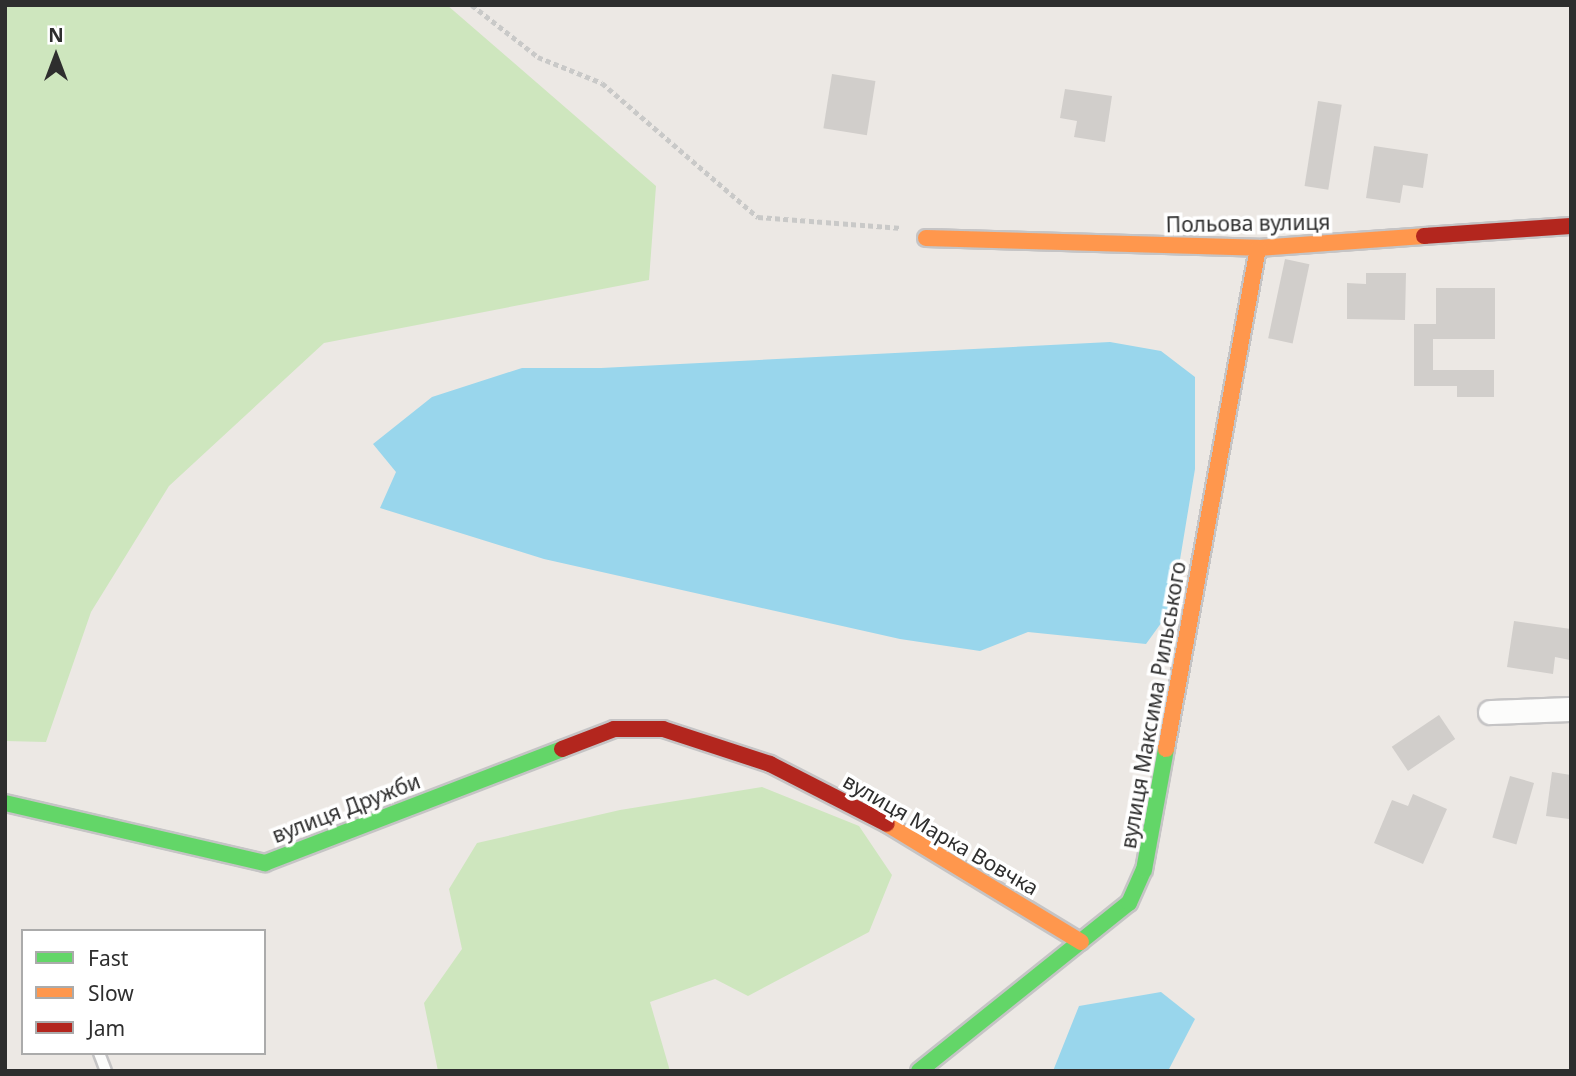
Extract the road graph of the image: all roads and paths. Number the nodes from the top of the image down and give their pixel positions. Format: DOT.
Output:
graph roads {
  1 [pos="472,5"];
  2 [pos="1571,226"];
  3 [pos="926,239"];
  4 [pos="1258,248"];
  5 [pos="1571,709"];
  6 [pos="1490,712"];
  7 [pos="614,729"];
  8 [pos="5,803"];
  9 [pos="1081,942"];
  10 [pos="919,1071"];
  1 -- 3 [label="path"];
  2 -- 4 [label="street, Польова вулиця"];
  3 -- 4 [label="street, Польова вулиця"];
  4 -- 9 [label="street, вулиця Максима Рильського"];
  5 -- 6 [label="street"];
  7 -- 8 [label="street, вулиця Дружби"];
  7 -- 9 [label="street, вулиця Марка Вовчка"];
  9 -- 10 [label="street, вулиця Максима Рильського"];
}
